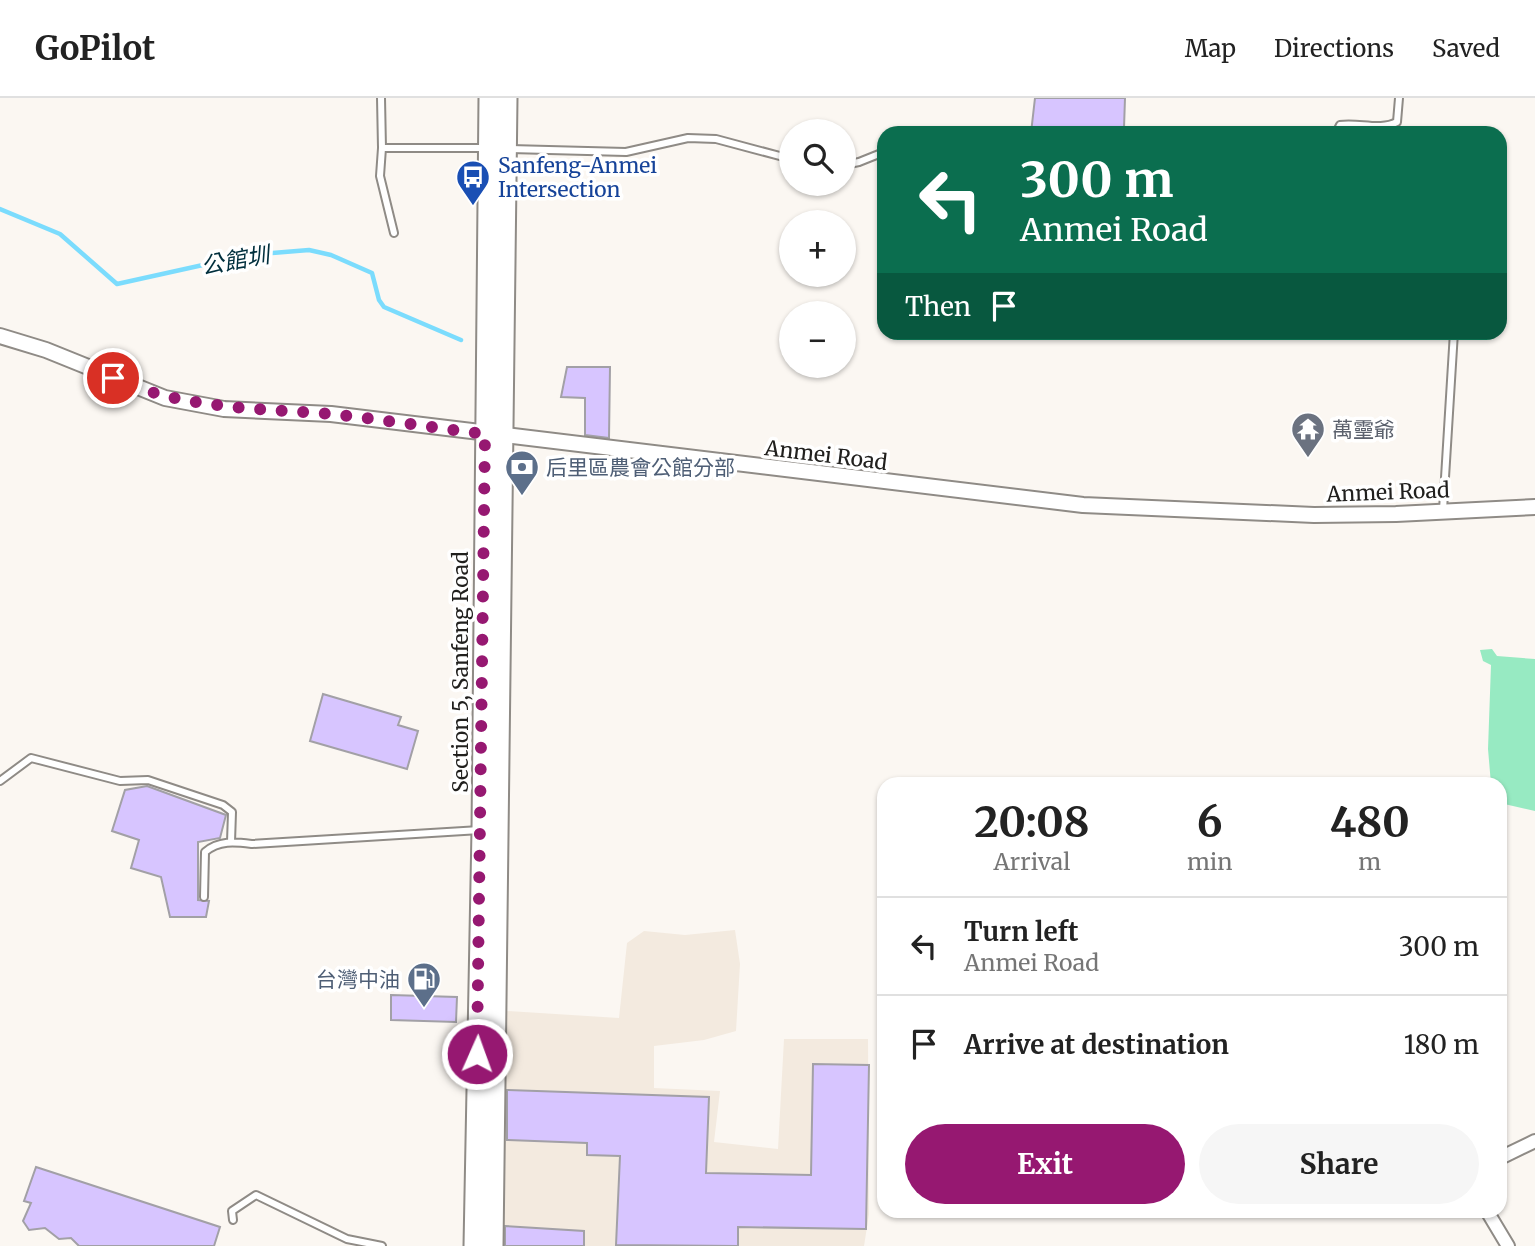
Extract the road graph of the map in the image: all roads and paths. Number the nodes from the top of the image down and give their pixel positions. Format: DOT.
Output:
graph roads {
  1 [pos="381,98"];
  2 [pos="489,98"];
  3 [pos="507,98"];
  4 [pos="1399,98"];
  5 [pos="1340,126"];
  6 [pos="1375,126"];
  7 [pos="1389,126"];
  8 [pos="382,148"];
  9 [pos="498,149"];
  10 [pos="877,155"];
  11 [pos="779,156"];
  12 [pos="856,162"];
  13 [pos="394,233"];
  14 [pos="0,336"];
  15 [pos="1453,340"];
  16 [pos="494,435"];
  17 [pos="1535,507"];
  18 [pos="1442,512"];
  19 [pos="0,781"];
  20 [pos="489,831"];
  21 [pos="231,842"];
  22 [pos="204,897"];
  23 [pos="1535,1141"];
  24 [pos="1507,1155"];
  25 [pos="1491,1218"];
  26 [pos="233,1220"];
  27 [pos="382,1246"];
  28 [pos="474,1246"];
  29 [pos="493,1246"];
  30 [pos="1508,1246"];
  1 -- 8 [label="lane"];
  2 -- 9 [label="main road, Section 5, Sanfeng Road"];
  3 -- 9 [label="main road, Section 5, Sanfeng Road"];
  4 -- 7 [label="lane"];
  5 -- 6 [label="lane"];
  8 -- 9 [label="lane"];
  8 -- 13 [label="lane"];
  9 -- 11 [label="lane"];
  9 -- 16 [label="main road, Section 5, Sanfeng Road"];
  10 -- 12 [label="lane"];
  14 -- 16 [label="street, Anmei Road"];
  15 -- 18 [label="lane"];
  16 -- 18 [label="street, Anmei Road"];
  16 -- 20 [label="main road, Section 5, Sanfeng Road"];
  17 -- 18 [label="street, Anmei Road"];
  19 -- 21 [label="lane"];
  20 -- 21 [label="lane"];
  20 -- 28 [label="main road, Section 5, Sanfeng Road"];
  20 -- 29 [label="main road, Section 5, Sanfeng Road"];
  21 -- 22 [label="lane"];
  23 -- 24 [label="street"];
  25 -- 30 [label="street"];
  26 -- 27 [label="lane"];
}
